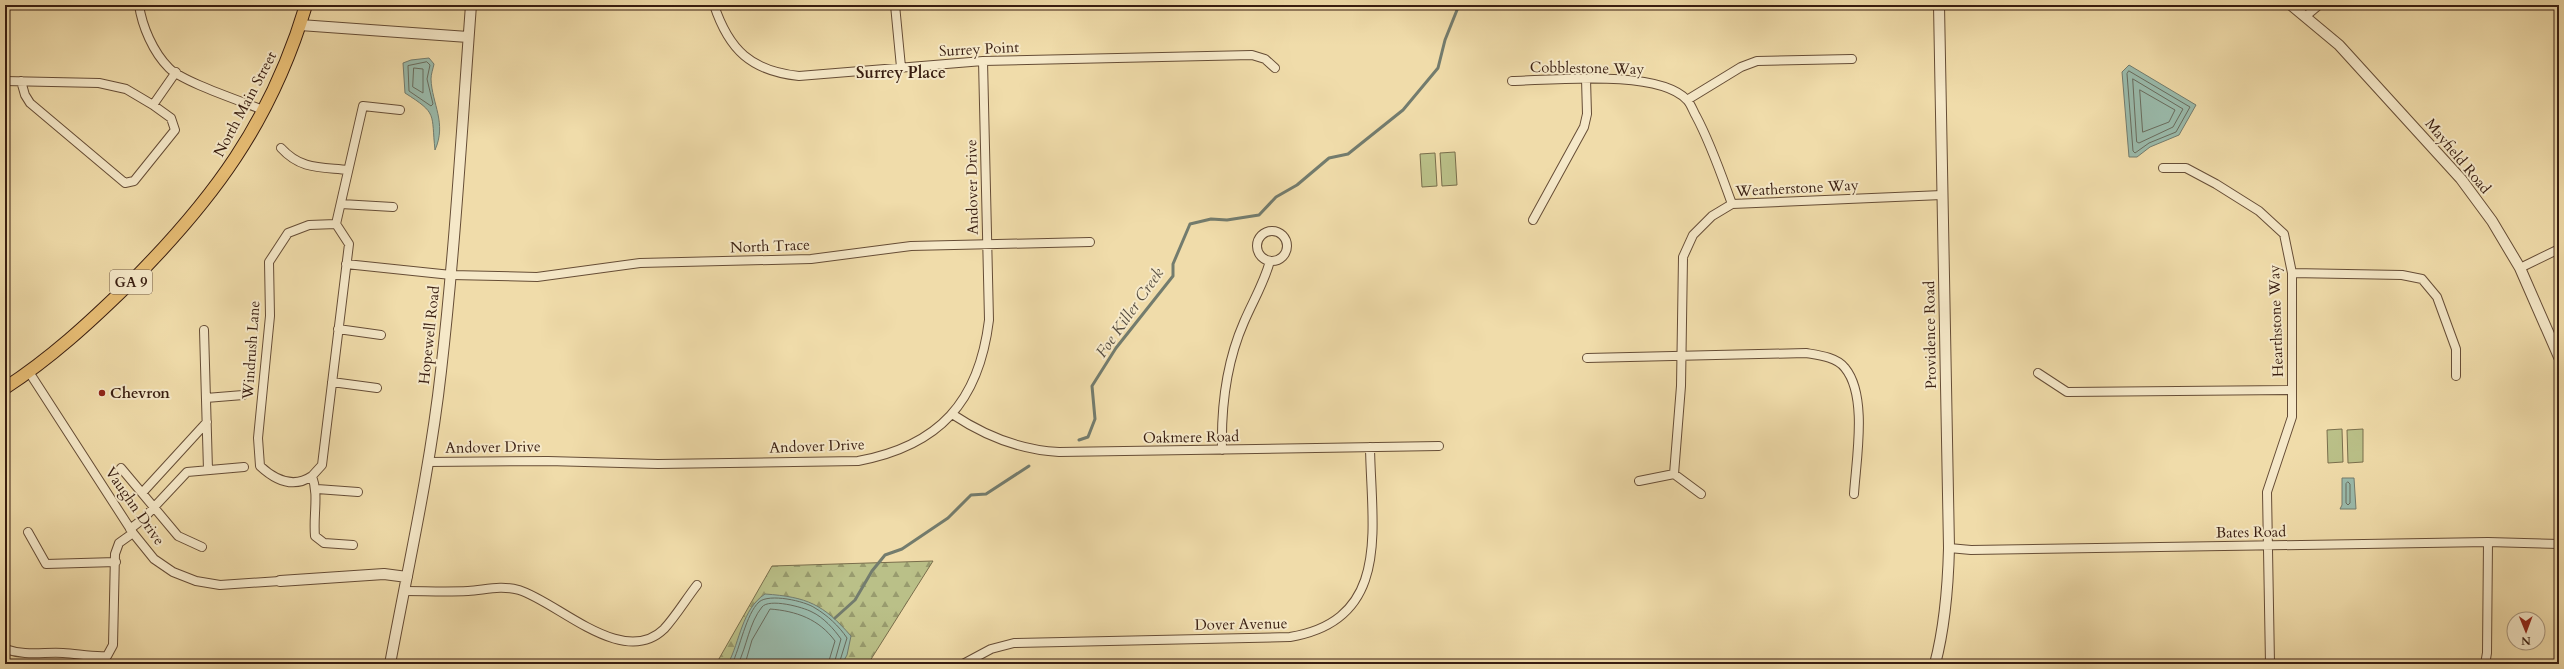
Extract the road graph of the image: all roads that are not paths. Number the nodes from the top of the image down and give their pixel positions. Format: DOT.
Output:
graph roads {
  1 [pos="139,5"];
  2 [pos="306,5"];
  3 [pos="470,5"];
  4 [pos="714,5"];
  5 [pos="895,5"];
  6 [pos="1939,5"];
  7 [pos="2291,5"];
  8 [pos="2319,5"];
  9 [pos="2306,16"];
  10 [pos="300,25"];
  11 [pos="468,37"];
  12 [pos="1852,59"];
  13 [pos="983,61"];
  14 [pos="901,67"];
  15 [pos="1276,68"];
  16 [pos="176,72"];
  17 [pos="1586,79"];
  18 [pos="21,80"];
  19 [pos="5,81"];
  20 [pos="1512,81"];
  21 [pos="1688,100"];
  22 [pos="153,105"];
  23 [pos="263,110"];
  24 [pos="400,110"];
  25 [pos="281,148"];
  26 [pos="2163,168"];
  27 [pos="348,170"];
  28 [pos="1942,195"];
  29 [pos="341,204"];
  30 [pos="1732,204"];
  31 [pos="393,207"];
  32 [pos="1533,220"];
  33 [pos="336,224"];
  34 [pos="1090,242"];
  35 [pos="987,243"];
  36 [pos="2559,249"];
  37 [pos="1270,261"];
  38 [pos="346,264"];
  39 [pos="2520,268"];
  40 [pos="2292,273"];
  41 [pos="451,275"];
  42 [pos="338,329"];
  43 [pos="204,330"];
  44 [pos="381,335"];
  45 [pos="1681,357"];
  46 [pos="2559,357"];
  47 [pos="1587,358"];
  48 [pos="29,372"];
  49 [pos="2038,373"];
  50 [pos="2456,376"];
  51 [pos="332,382"];
  52 [pos="5,388"];
  53 [pos="377,388"];
  54 [pos="2292,390"];
  55 [pos="243,394"];
  56 [pos="206,398"];
  57 [pos="952,414"];
  58 [pos="207,422"];
  59 [pos="1438,446"];
  60 [pos="1370,447"];
  61 [pos="1222,450"];
  62 [pos="428,462"];
  63 [pos="244,467"];
  64 [pos="121,468"];
  65 [pos="208,470"];
  66 [pos="1674,474"];
  67 [pos="312,476"];
  68 [pos="1639,481"];
  69 [pos="317,489"];
  70 [pos="358,492"];
  71 [pos="142,494"];
  72 [pos="1700,494"];
  73 [pos="1854,494"];
  74 [pos="154,508"];
  75 [pos="131,531"];
  76 [pos="28,532"];
  77 [pos="2488,542"];
  78 [pos="2557,542"];
  79 [pos="353,545"];
  80 [pos="2268,545"];
  81 [pos="202,547"];
  82 [pos="1949,548"];
  83 [pos="116,562"];
  84 [pos="406,577"];
  85 [pos="280,581"];
  86 [pos="697,585"];
  87 [pos="404,591"];
  88 [pos="5,649"];
  89 [pos="390,664"];
  90 [pos="963,664"];
  91 [pos="1935,664"];
  92 [pos="2270,664"];
  93 [pos="2485,664"];
  1 -- 16 [label="street"];
  2 -- 10 [label="main road, North Main Street / GA 9"];
  3 -- 11 [label="street, Hopewell Road"];
  4 -- 14 [label="street, Surrey Point"];
  5 -- 14 [label="street"];
  6 -- 28 [label="street, Providence Road"];
  7 -- 9 [label="street, Mayfield Road"];
  8 -- 9 [label="street"];
  9 -- 39 [label="street, Mayfield Road"];
  10 -- 11 [label="street"];
  10 -- 23 [label="main road, North Main Street / GA 9"];
  11 -- 41 [label="street, Hopewell Road"];
  12 -- 21 [label="street"];
  13 -- 14 [label="street, Surrey Point"];
  13 -- 15 [label="street, Surrey Point"];
  13 -- 35 [label="street, Andover Drive"];
  16 -- 22 [label="street"];
  16 -- 23 [label="street"];
  17 -- 20 [label="street, Cobblestone Way"];
  17 -- 21 [label="street, Cobblestone Way"];
  17 -- 32 [label="street"];
  18 -- 19 [label="street"];
  18 -- 22 [label="street"];
  18 -- 22 [label="street"];
  21 -- 30 [label="street"];
  23 -- 48 [label="main road, North Main Street / GA 9"];
  24 -- 27 [label="street"];
  25 -- 27 [label="street"];
  26 -- 40 [label="street, Hearthstone Way"];
  27 -- 29 [label="street"];
  28 -- 30 [label="street, Weatherstone Way"];
  28 -- 82 [label="street, Providence Road"];
  29 -- 31 [label="street"];
  29 -- 33 [label="street"];
  30 -- 45 [label="street, Weatherstone Way"];
  33 -- 38 [label="street"];
  33 -- 67 [label="street, Windrush Lane"];
  34 -- 35 [label="street, North Trace"];
  35 -- 41 [label="street, North Trace"];
  35 -- 57 [label="street, Andover Drive"];
  36 -- 39 [label="street"];
  37 -- 61 [label="street"];
  38 -- 41 [label="street"];
  38 -- 42 [label="street"];
  39 -- 46 [label="street, Mayfield Road"];
  40 -- 50 [label="street"];
  40 -- 54 [label="street, Hearthstone Way"];
  41 -- 62 [label="street, Hopewell Road"];
  42 -- 44 [label="street"];
  42 -- 51 [label="street"];
  43 -- 56 [label="street"];
  45 -- 47 [label="street"];
  45 -- 66 [label="street, Weatherstone Way"];
  45 -- 73 [label="street"];
  48 -- 52 [label="main road, North Main Street / GA 9"];
  48 -- 75 [label="street, Vaughn Drive"];
  49 -- 54 [label="street"];
  51 -- 53 [label="street"];
  51 -- 67 [label="street"];
  54 -- 80 [label="street, Hearthstone Way"];
  55 -- 56 [label="street"];
  56 -- 58 [label="street"];
  57 -- 61 [label="street, Oakmere Road"];
  57 -- 62 [label="street, Andover Drive"];
  58 -- 65 [label="street"];
  58 -- 71 [label="street"];
  59 -- 60 [label="street, Oakmere Road"];
  60 -- 61 [label="street, Oakmere Road"];
  60 -- 90 [label="street, Dover Avenue"];
  62 -- 84 [label="street, Hopewell Road"];
  63 -- 65 [label="street"];
  64 -- 71 [label="street"];
  65 -- 74 [label="street"];
  66 -- 68 [label="street"];
  66 -- 72 [label="street"];
  67 -- 69 [label="street"];
  69 -- 70 [label="street"];
  69 -- 79 [label="street"];
  71 -- 74 [label="street"];
  74 -- 75 [label="street"];
  74 -- 81 [label="street"];
  75 -- 83 [label="street"];
  75 -- 85 [label="street, Vaughn Drive"];
  76 -- 83 [label="street"];
  77 -- 78 [label="street, Bates Road"];
  77 -- 80 [label="street, Bates Road"];
  77 -- 93 [label="street"];
  80 -- 82 [label="street, Bates Road"];
  80 -- 92 [label="street, Hearthstone Way"];
  82 -- 91 [label="street, Providence Road"];
  83 -- 88 [label="street"];
  84 -- 85 [label="street, Vaughn Drive"];
  84 -- 87 [label="street, Hopewell Road"];
  86 -- 87 [label="street"];
  87 -- 89 [label="street, Hopewell Road"];
}
